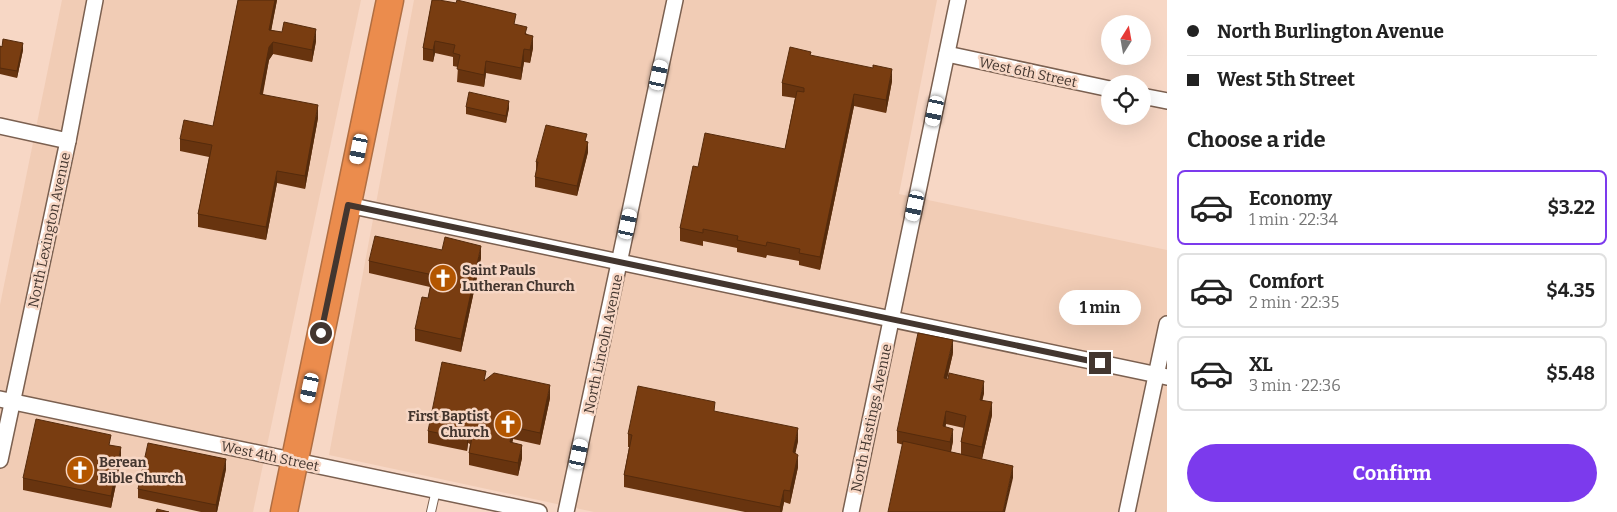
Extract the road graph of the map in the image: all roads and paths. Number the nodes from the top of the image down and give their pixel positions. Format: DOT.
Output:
graph roads {
  1 [pos="95,0"];
  2 [pos="390,0"];
  3 [pos="674,0"];
  4 [pos="958,0"];
  5 [pos="947,54"];
  6 [pos="1101,87"];
  7 [pos="1151,98"];
  8 [pos="1167,101"];
  9 [pos="0,126"];
  10 [pos="68,141"];
  11 [pos="348,205"];
  12 [pos="620,262"];
  13 [pos="892,320"];
  14 [pos="1167,324"];
  15 [pos="1162,375"];
  16 [pos="6,400"];
  17 [pos="0,460"];
  18 [pos="294,461"];
  19 [pos="436,490"];
  20 [pos="284,512"];
  21 [pos="431,512"];
  22 [pos="539,512"];
  23 [pos="566,512"];
  24 [pos="850,512"];
  25 [pos="1127,512"];
  1 -- 10 [label="street, North Lexington Avenue"];
  2 -- 11 [label="highway"];
  3 -- 12 [label="street, North Lincoln Avenue"];
  4 -- 5 [label="street, North Hastings Avenue"];
  5 -- 6 [label="street, West 6th Street"];
  5 -- 13 [label="street, North Hastings Avenue"];
  7 -- 8 [label="street"];
  9 -- 10 [label="street"];
  10 -- 16 [label="street, North Lexington Avenue"];
  11 -- 12 [label="street"];
  11 -- 18 [label="highway"];
  12 -- 13 [label="street"];
  12 -- 23 [label="street, North Lincoln Avenue"];
  13 -- 15 [label="street"];
  13 -- 24 [label="street, North Hastings Avenue"];
  14 -- 15 [label="street"];
  15 -- 25 [label="street"];
  16 -- 17 [label="street, North Lexington Avenue"];
  16 -- 18 [label="street, West 4th Street"];
  18 -- 19 [label="street, West 4th Street"];
  18 -- 20 [label="highway"];
  19 -- 21 [label="lane"];
  19 -- 22 [label="street, West 4th Street"];
}
